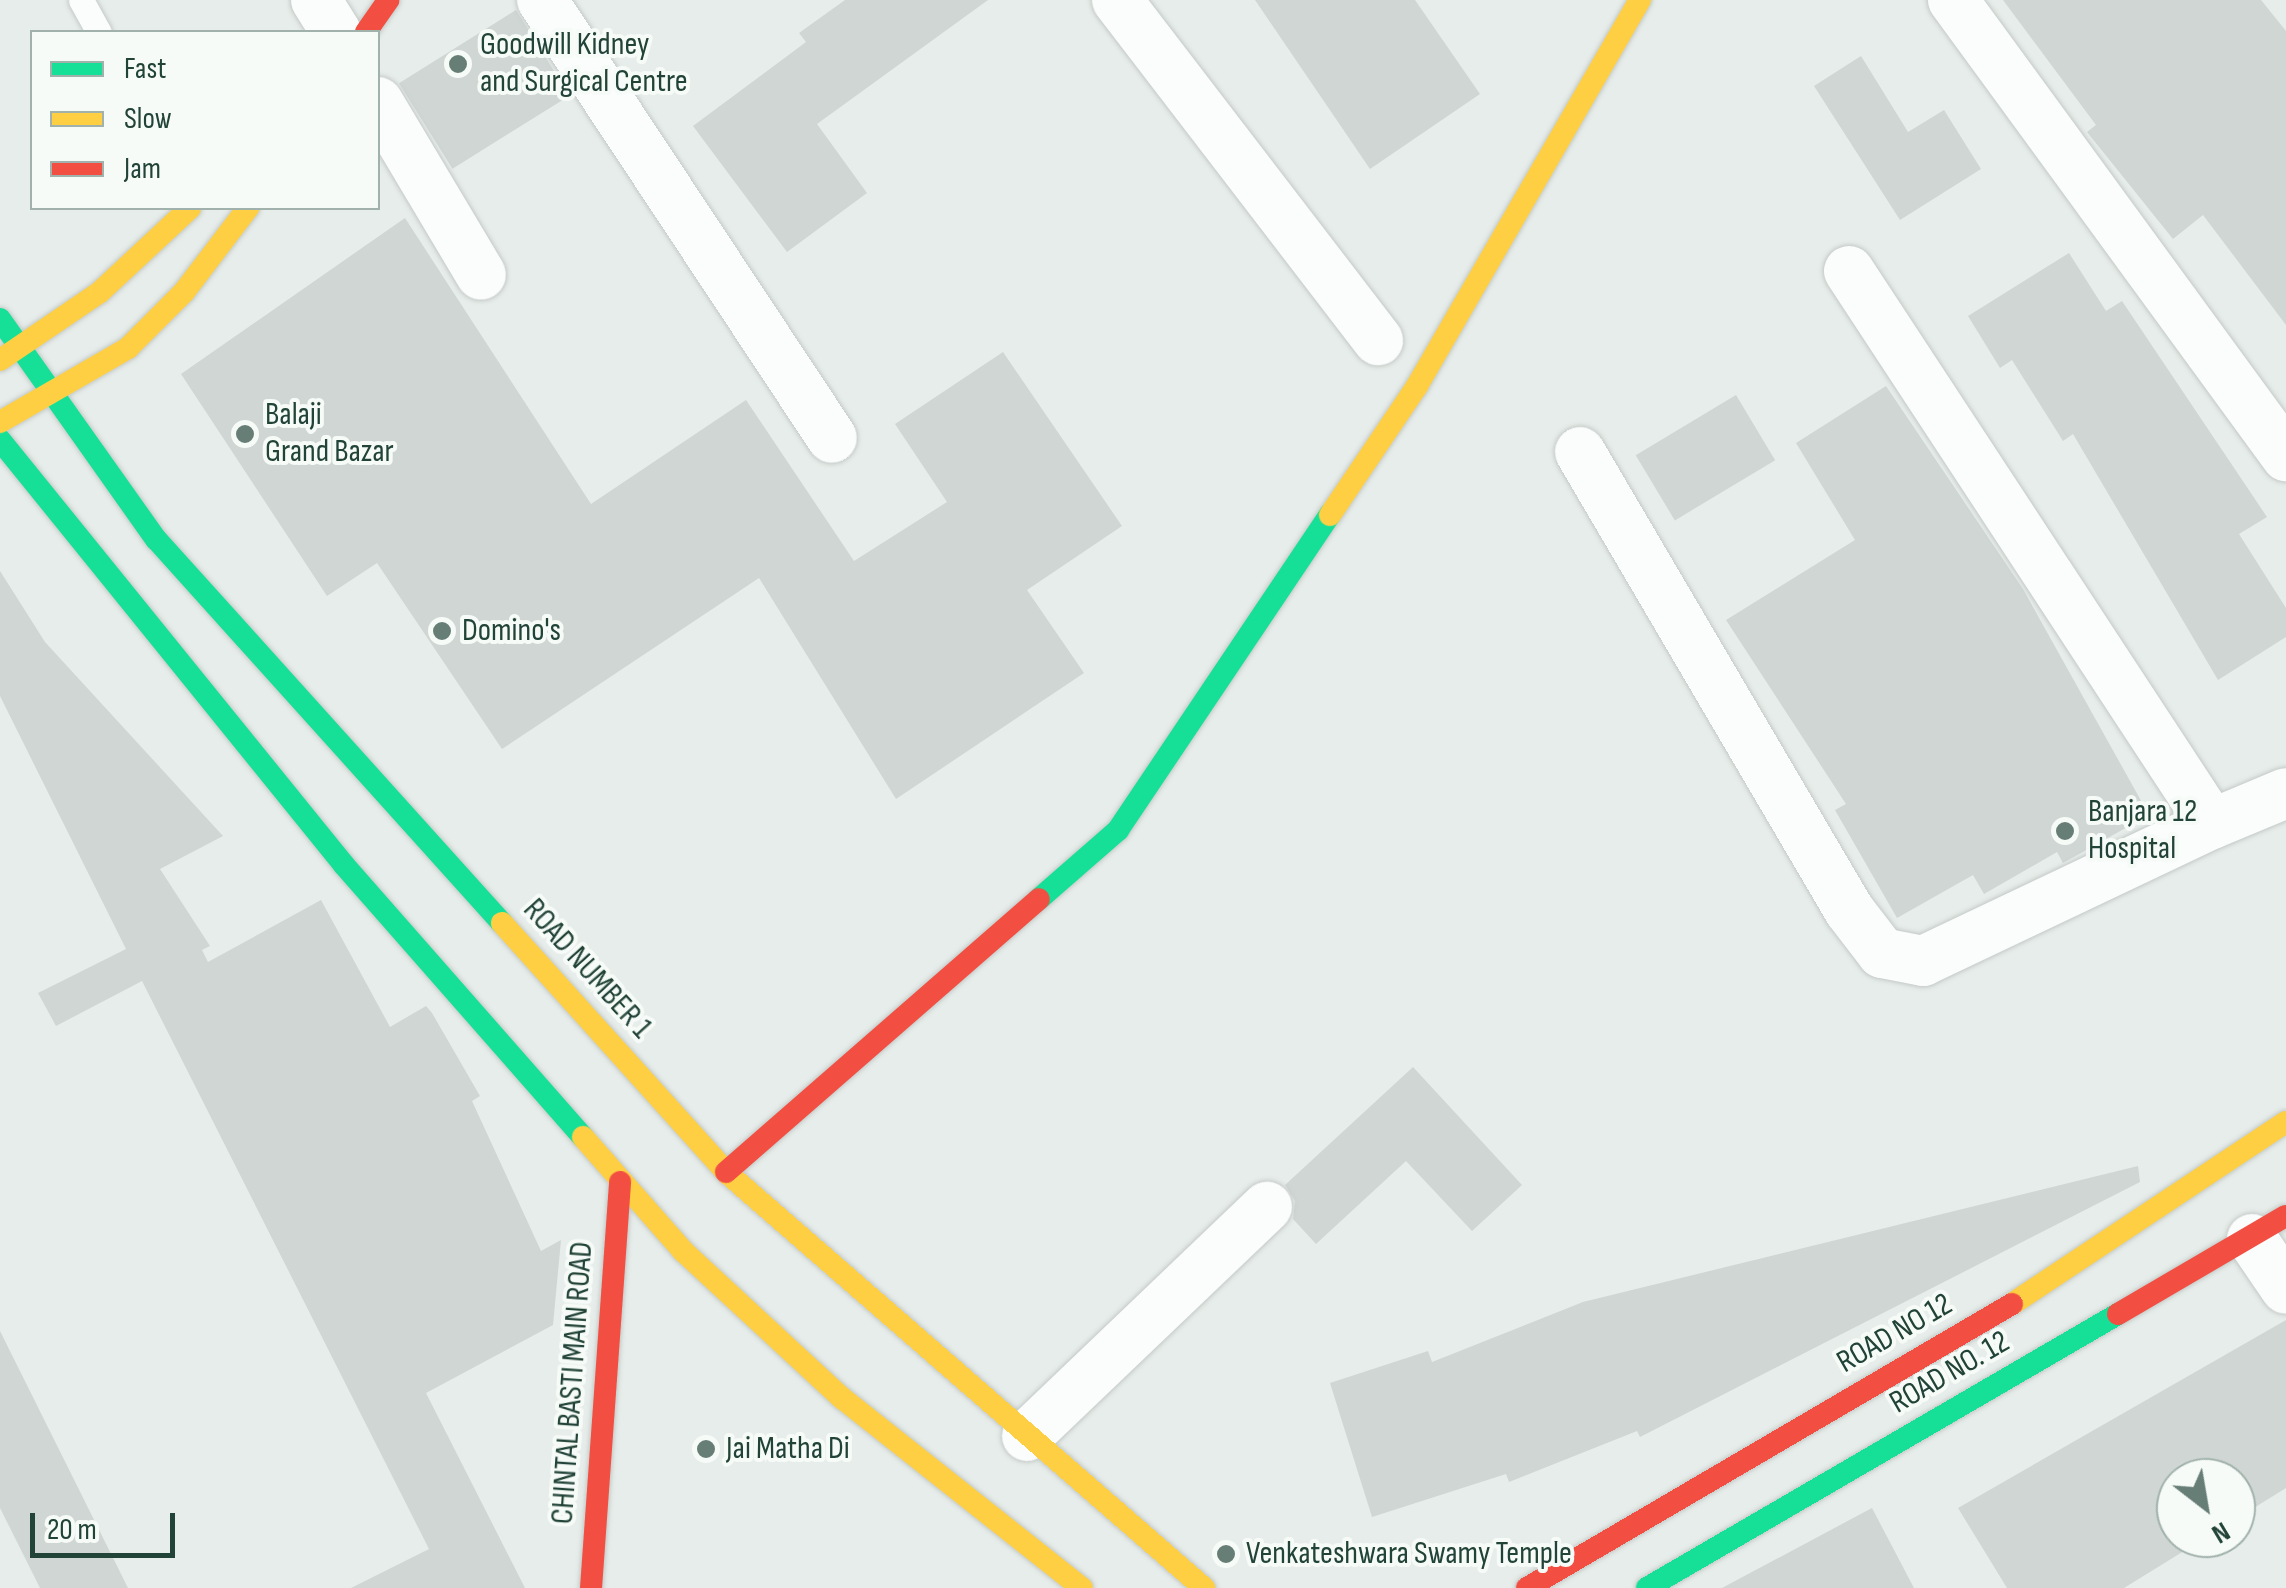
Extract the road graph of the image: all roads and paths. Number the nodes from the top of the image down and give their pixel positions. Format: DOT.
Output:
graph roads {
  1 [pos="80,0"];
  2 [pos="316,0"];
  3 [pos="388,0"];
  4 [pos="542,0"];
  5 [pos="1117,0"];
  6 [pos="1640,0"];
  7 [pos="1953,0"];
  8 [pos="99,30"];
  9 [pos="335,30"];
  10 [pos="367,30"];
  11 [pos="380,105"];
  12 [pos="188,210"];
  13 [pos="246,210"];
  14 [pos="1849,271"];
  15 [pos="481,275"];
  16 [pos="0,319"];
  17 [pos="1378,340"];
  18 [pos="20,346"];
  19 [pos="0,360"];
  20 [pos="52,393"];
  21 [pos="0,422"];
  22 [pos="832,438"];
  23 [pos="0,440"];
  24 [pos="1580,452"];
  25 [pos="2286,456"];
  26 [pos="2286,793"];
  27 [pos="2212,824"];
  28 [pos="2286,1122"];
  29 [pos="726,1172"];
  30 [pos="620,1182"];
  31 [pos="1267,1208"];
  32 [pos="2269,1228"];
  33 [pos="2286,1289"];
  34 [pos="1028,1436"];
  35 [pos="591,1588"];
  36 [pos="1082,1588"];
  37 [pos="1204,1588"];
  38 [pos="1527,1588"];
  39 [pos="1647,1588"];
  1 -- 8 [label="lane"];
  2 -- 9 [label="street"];
  3 -- 10 [label="main road"];
  4 -- 22 [label="street"];
  5 -- 17 [label="street"];
  6 -- 29 [label="main road"];
  7 -- 25 [label="street"];
  11 -- 15 [label="street"];
  12 -- 18 [label="main road"];
  13 -- 20 [label="main road"];
  14 -- 27 [label="street"];
  16 -- 18 [label="main road, ROAD NUMBER 1"];
  18 -- 19 [label="main road"];
  18 -- 20 [label="main road, ROAD NUMBER 1"];
  20 -- 21 [label="main road"];
  20 -- 29 [label="main road, ROAD NUMBER 1"];
  23 -- 30 [label="main road"];
  24 -- 27 [label="street"];
  26 -- 27 [label="street"];
  28 -- 38 [label="main road, ROAD NO 12"];
  29 -- 34 [label="main road, ROAD NUMBER 1"];
  30 -- 35 [label="main road, CHINTAL BASTI MAIN ROAD"];
  30 -- 36 [label="main road"];
  31 -- 34 [label="street"];
  32 -- 33 [label="street"];
  32 -- 39 [label="main road, ROAD NO. 12"];
  34 -- 37 [label="main road, ROAD NUMBER 1"];
}
